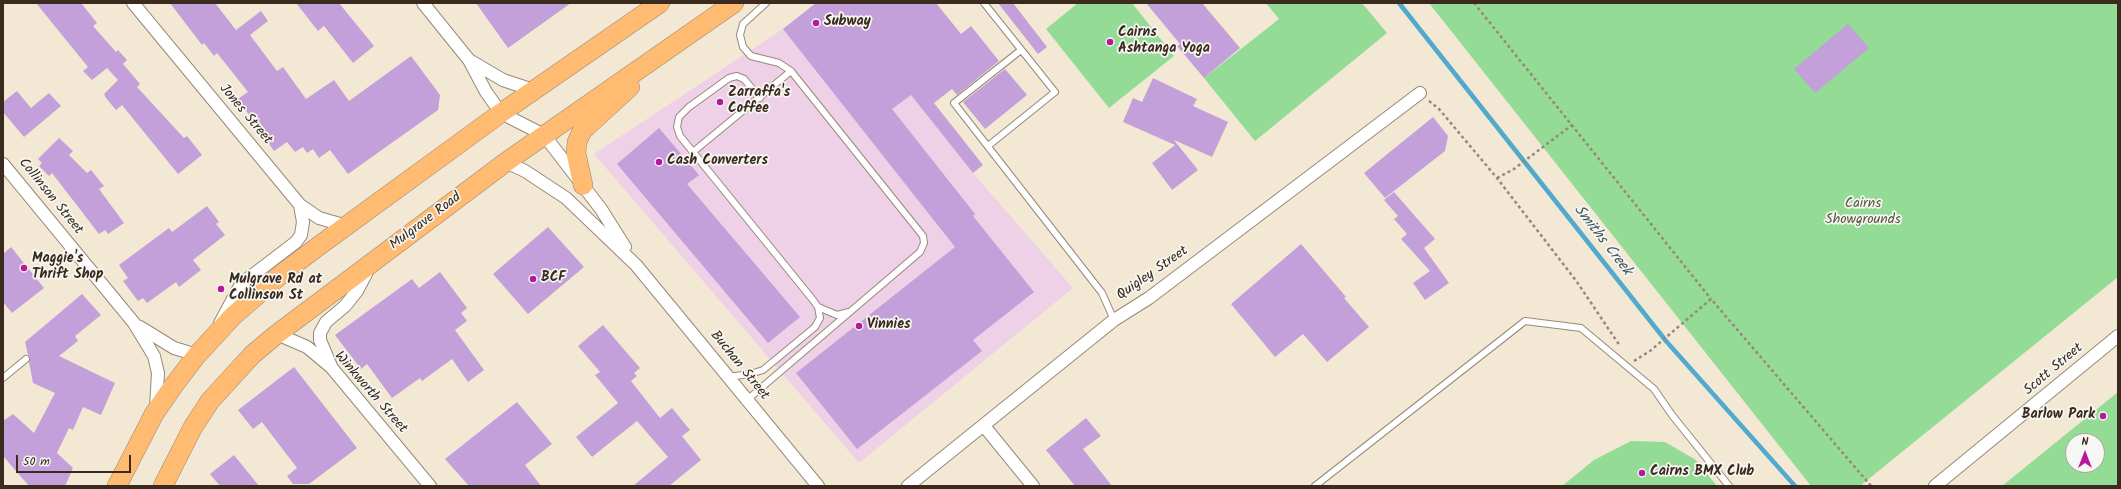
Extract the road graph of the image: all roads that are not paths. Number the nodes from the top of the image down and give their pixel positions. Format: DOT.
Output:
graph roads {
  1 [pos="133,3"];
  2 [pos="423,3"];
  3 [pos="660,3"];
  4 [pos="734,3"];
  5 [pos="766,3"];
  6 [pos="984,3"];
  7 [pos="674,44"];
  8 [pos="1022,50"];
  9 [pos="469,60"];
  10 [pos="791,72"];
  11 [pos="533,90"];
  12 [pos="1420,93"];
  13 [pos="760,98"];
  14 [pos="501,113"];
  15 [pos="544,135"];
  16 [pos="988,146"];
  17 [pos="693,152"];
  18 [pos="506,162"];
  19 [pos="3,164"];
  20 [pos="582,185"];
  21 [pos="300,205"];
  22 [pos="347,226"];
  23 [pos="372,262"];
  24 [pos="636,265"];
  25 [pos="818,307"];
  26 [pos="850,312"];
  27 [pos="1114,320"];
  28 [pos="134,323"];
  29 [pos="277,334"];
  30 [pos="2118,336"];
  31 [pos="213,337"];
  32 [pos="197,355"];
  33 [pos="26,359"];
  34 [pos="331,366"];
  35 [pos="728,377"];
  36 [pos="3,378"];
  37 [pos="747,400"];
  38 [pos="154,414"];
  39 [pos="984,426"];
  40 [pos="117,486"];
  41 [pos="163,486"];
  42 [pos="430,486"];
  43 [pos="818,486"];
  44 [pos="908,486"];
  45 [pos="1033,486"];
  46 [pos="1315,486"];
  47 [pos="1729,486"];
  48 [pos="1935,486"];
  1 -- 21 [label="street, Jones Street"];
  2 -- 9 [label="street, Buchan Street"];
  3 -- 11 [label="main road"];
  4 -- 7 [label="main road, Mulgrave Road"];
  5 -- 10 [label="lane"];
  6 -- 8 [label="lane"];
  7 -- 15 [label="main road, Mulgrave Road"];
  7 -- 20 [label="main road"];
  8 -- 16 [label="lane"];
  8 -- 16 [label="lane"];
  9 -- 11 [label="street, Buchan Street"];
  9 -- 14 [label="street, Buchan Street"];
  10 -- 13 [label="lane"];
  10 -- 26 [label="lane"];
  11 -- 14 [label="main road"];
  12 -- 27 [label="street, Quigley Street"];
  13 -- 17 [label="lane"];
  13 -- 17 [label="lane"];
  14 -- 15 [label="street, Buchan Street"];
  14 -- 22 [label="main road"];
  15 -- 18 [label="main road, Mulgrave Road"];
  15 -- 20 [label="street, Buchan Street"];
  16 -- 27 [label="lane"];
  17 -- 25 [label="lane"];
  18 -- 23 [label="main road, Mulgrave Road"];
  18 -- 24 [label="street, Buchan Street"];
  19 -- 28 [label="street, Collinson Street"];
  20 -- 24 [label="street, Buchan Street"];
  21 -- 22 [label="street, Jones Street"];
  21 -- 31 [label="street"];
  22 -- 31 [label="main road"];
  23 -- 29 [label="main road, Mulgrave Road"];
  23 -- 34 [label="street"];
  24 -- 35 [label="street, Buchan Street"];
  25 -- 26 [label="lane"];
  25 -- 35 [label="lane"];
  26 -- 37 [label="lane"];
  27 -- 39 [label="street, Quigley Street"];
  28 -- 32 [label="street"];
  28 -- 38 [label="street"];
  29 -- 34 [label="street, Winkworth Street"];
  29 -- 41 [label="main road, Mulgrave Road"];
  30 -- 48 [label="street, Scott Street"];
  31 -- 32 [label="main road"];
  32 -- 38 [label="main road"];
  33 -- 36 [label="lane"];
  34 -- 42 [label="street, Winkworth Street"];
  35 -- 37 [label="street, Buchan Street"];
  37 -- 43 [label="street, Buchan Street"];
  38 -- 40 [label="main road"];
  39 -- 44 [label="street, Quigley Street"];
  39 -- 45 [label="street"];
  46 -- 47 [label="lane"];
}
